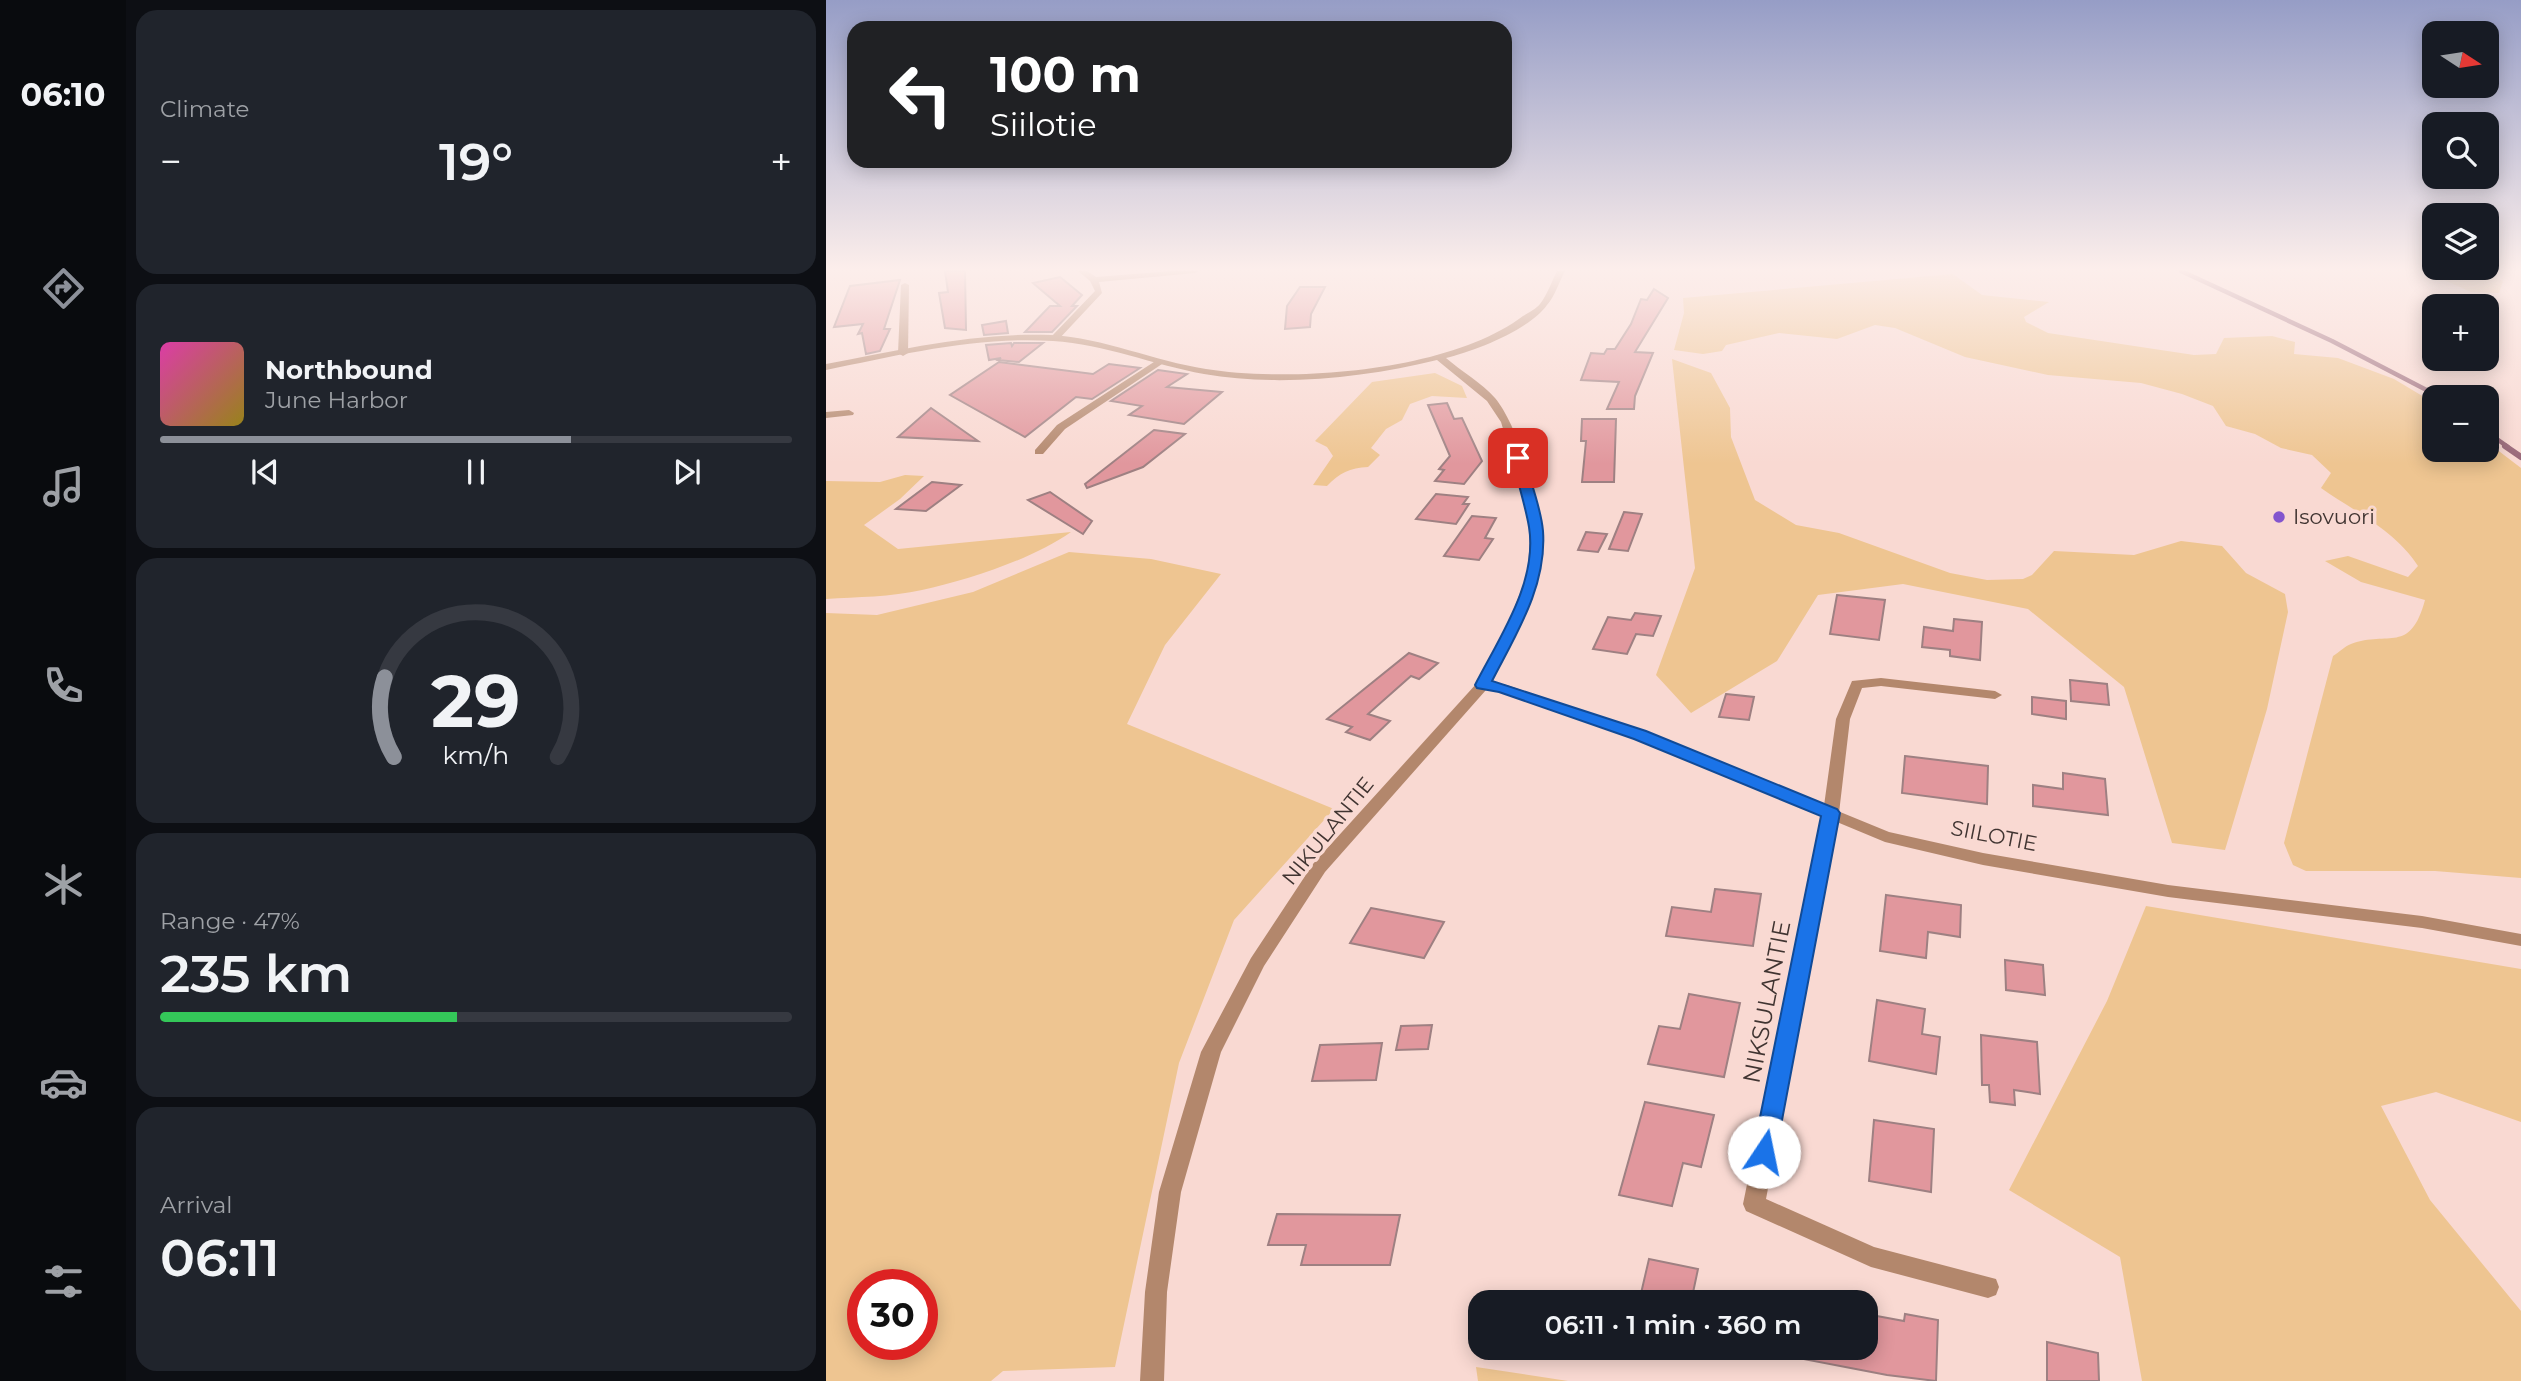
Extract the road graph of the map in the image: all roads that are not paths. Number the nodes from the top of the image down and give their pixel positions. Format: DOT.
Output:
graph roads {
  1 [pos="904,335"];
  2 [pos="1057,335"];
  3 [pos="1501,335"];
  4 [pos="1055,338"];
  5 [pos="903,353"];
  6 [pos="1440,358"];
  7 [pos="1160,362"];
  8 [pos="826,367"];
  9 [pos="849,413"];
  10 [pos="826,415"];
  11 [pos="1039,452"];
  12 [pos="1483,685"];
  13 [pos="1995,695"];
  14 [pos="1831,813"];
  15 [pos="2521,940"];
  16 [pos="1988,1287"];
  17 [pos="1152,1381"];
  1 -- 5 [label="street"];
  2 -- 4 [label="street"];
  3 -- 6 [label="street"];
  4 -- 5 [label="street"];
  4 -- 7 [label="street"];
  5 -- 8 [label="street"];
  6 -- 7 [label="street"];
  6 -- 12 [label="street, NIKULANTIE"];
  7 -- 11 [label="street"];
  9 -- 10 [label="street"];
  12 -- 14 [label="street, SIILOTIE"];
  12 -- 17 [label="street, NIKULANTIE"];
  13 -- 14 [label="street"];
  14 -- 15 [label="street, SIILOTIE"];
  14 -- 16 [label="street, NIKSULANTIE"];
}
